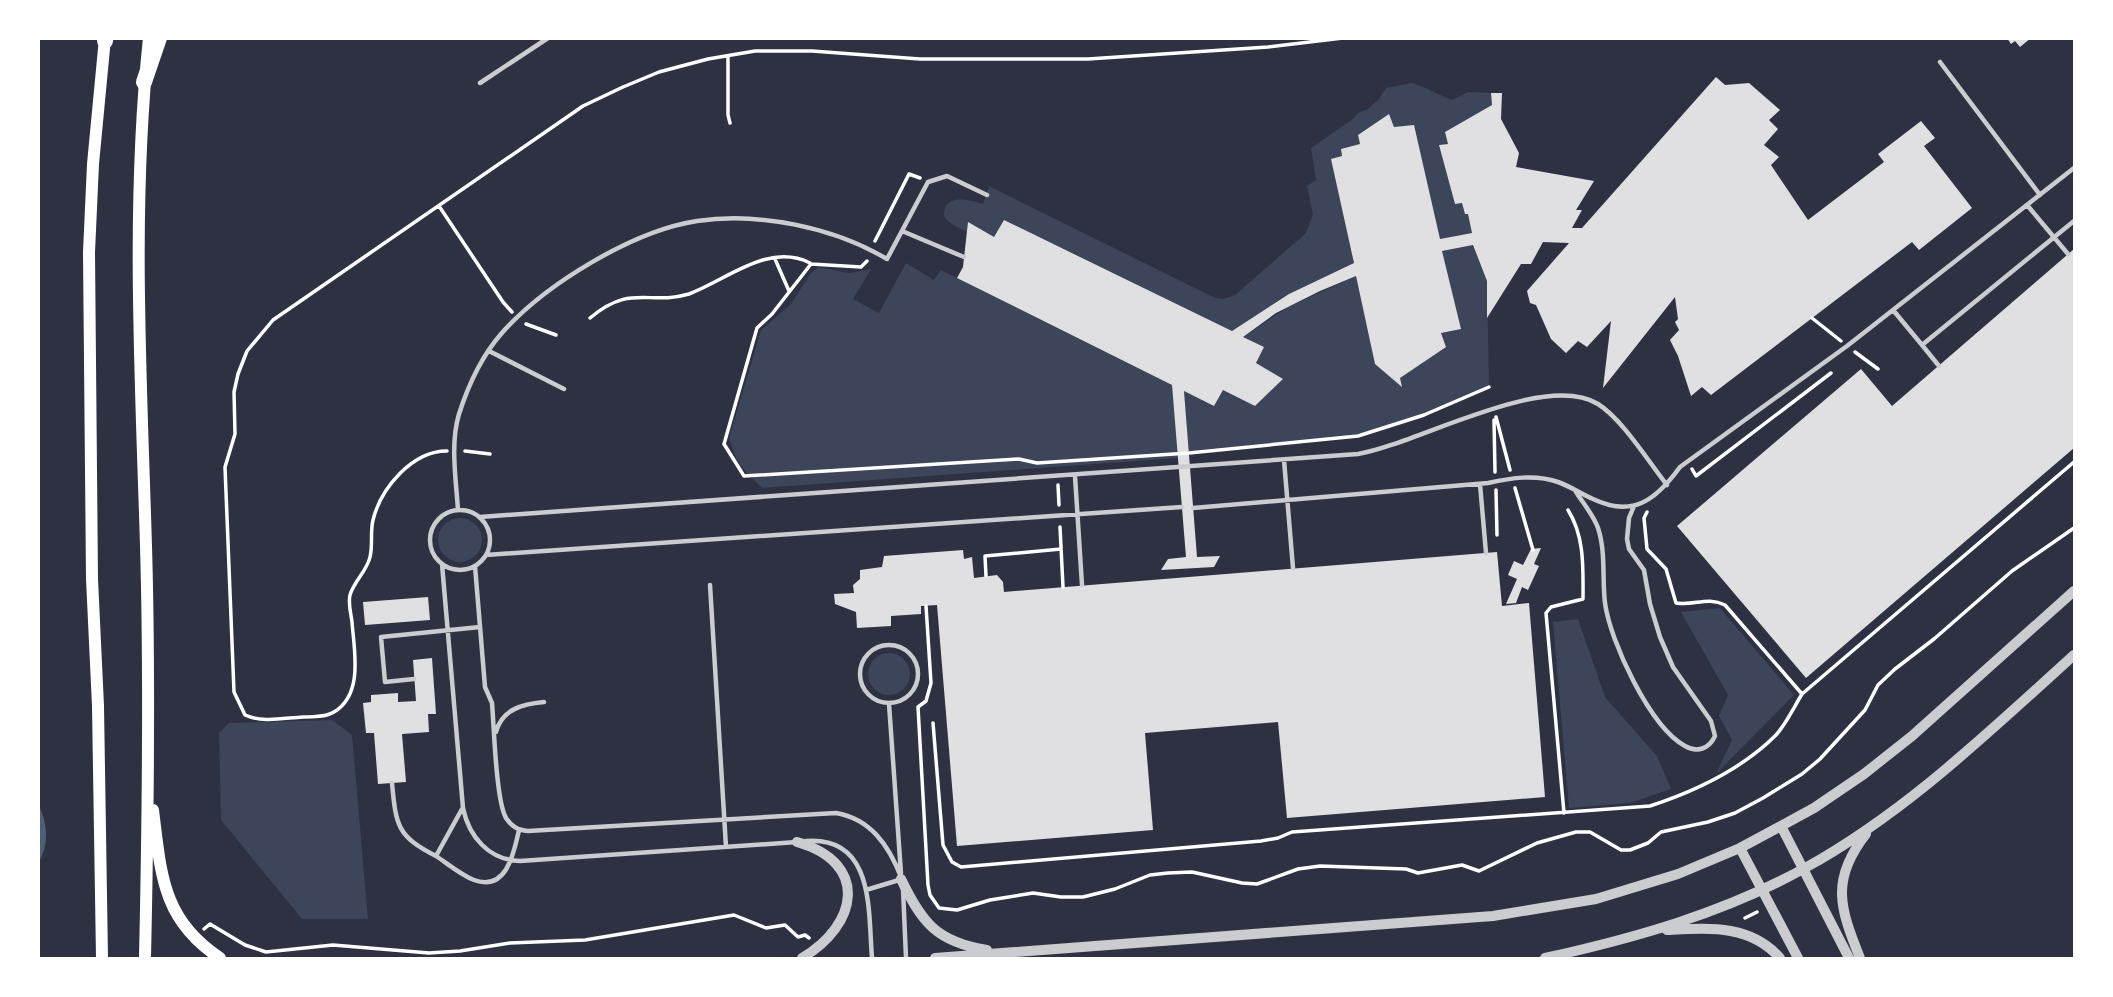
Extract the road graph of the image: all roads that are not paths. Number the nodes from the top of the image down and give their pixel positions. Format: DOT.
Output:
graph roads {
  1 [pos="149,38"];
  2 [pos="159,38"];
  3 [pos="548,38"];
  4 [pos="105,39"];
  5 [pos="1940,62"];
  6 [pos="144,82"];
  7 [pos="480,83"];
  8 [pos="2074,168"];
  9 [pos="987,195"];
  10 [pos="2040,195"];
  11 [pos="2027,205"];
  12 [pos="2074,221"];
  13 [pos="902,231"];
  14 [pos="2055,237"];
  15 [pos="2068,254"];
  16 [pos="964,257"];
  17 [pos="1893,310"];
  18 [pos="1922,345"];
  19 [pos="489,351"];
  20 [pos="1939,366"];
  21 [pos="564,389"];
  22 [pos="1284,460"];
  23 [pos="1075,476"];
  24 [pos="1480,484"];
  25 [pos="1667,485"];
  26 [pos="1576,491"];
  27 [pos="1288,500"];
  28 [pos="1634,506"];
  29 [pos="1182,507"];
  30 [pos="1193,508"];
  31 [pos="457,510"];
  32 [pos="1077,514"];
  33 [pos="480,517"];
  34 [pos="1486,553"];
  35 [pos="486,555"];
  36 [pos="442,564"];
  37 [pos="475,566"];
  38 [pos="1293,568"];
  39 [pos="709,584"];
  40 [pos="1082,585"];
  41 [pos="2074,590"];
  42 [pos="480,626"];
  43 [pos="448,630"];
  44 [pos="2074,654"];
  45 [pos="414,679"];
  46 [pos="544,702"];
  47 [pos="889,704"];
  48 [pos="495,736"];
  49 [pos="147,753"];
  50 [pos="392,783"];
  51 [pos="463,808"];
  52 [pos="725,819"];
  53 [pos="1876,822"];
  54 [pos="1781,826"];
  55 [pos="519,830"];
  56 [pos="797,842"];
  57 [pos="726,846"];
  58 [pos="1740,848"];
  59 [pos="436,856"];
  60 [pos="513,860"];
  61 [pos="1804,869"];
  62 [pos="901,879"];
  63 [pos="866,890"];
  64 [pos="1762,890"];
  65 [pos="1650,931"];
  66 [pos="1007,953"];
  67 [pos="102,958"];
  68 [pos="145,958"];
  69 [pos="220,958"];
  70 [pos="803,958"];
  71 [pos="872,958"];
  72 [pos="906,958"];
  73 [pos="935,958"];
  74 [pos="1545,958"];
  75 [pos="1780,958"];
  76 [pos="1798,958"];
  77 [pos="1849,958"];
  78 [pos="1860,958"];
  1 -- 6 [label="main road"];
  2 -- 6 [label="highway"];
  3 -- 7 [label="lane"];
  4 -- 67 [label="main road"];
  5 -- 10 [label="lane"];
  6 -- 49 [label="main road"];
  8 -- 10 [label="lane"];
  9 -- 13 [label="lane"];
  10 -- 11 [label="lane"];
  11 -- 14 [label="lane"];
  11 -- 17 [label="lane"];
  12 -- 14 [label="lane"];
  13 -- 16 [label="lane"];
  13 -- 19 [label="lane"];
  14 -- 15 [label="lane"];
  14 -- 18 [label="lane"];
  17 -- 18 [label="lane"];
  17 -- 25 [label="lane"];
  18 -- 20 [label="lane"];
  19 -- 21 [label="lane"];
  19 -- 31 [label="lane"];
  22 -- 23 [label="lane"];
  22 -- 25 [label="lane"];
  22 -- 27 [label="lane"];
  23 -- 32 [label="lane"];
  23 -- 33 [label="lane"];
  24 -- 26 [label="lane"];
  24 -- 27 [label="lane"];
  24 -- 34 [label="lane"];
  25 -- 28 [label="lane"];
  26 -- 28 [label="lane"];
  26 -- 28 [label="lane"];
  27 -- 30 [label="lane"];
  27 -- 38 [label="lane"];
  29 -- 32 [label="lane"];
  31 -- 33 [label="lane"];
  31 -- 36 [label="lane"];
  32 -- 35 [label="lane"];
  32 -- 40 [label="lane"];
  33 -- 35 [label="lane"];
  35 -- 37 [label="lane"];
  36 -- 37 [label="lane"];
  36 -- 43 [label="lane"];
  37 -- 42 [label="lane"];
  39 -- 52 [label="lane"];
  41 -- 54 [label="street"];
  42 -- 43 [label="lane"];
  42 -- 48 [label="lane"];
  43 -- 45 [label="lane"];
  43 -- 51 [label="lane"];
  44 -- 53 [label="street"];
  46 -- 48 [label="lane"];
  47 -- 47 [label="lane"];
  47 -- 62 [label="lane"];
  48 -- 55 [label="lane"];
  49 -- 68 [label="main road"];
  49 -- 69 [label="main road"];
  50 -- 59 [label="lane"];
  51 -- 59 [label="lane"];
  51 -- 60 [label="lane"];
  52 -- 55 [label="lane"];
  52 -- 57 [label="lane"];
  52 -- 62 [label="lane"];
  53 -- 61 [label="street"];
  53 -- 78 [label="street"];
  54 -- 58 [label="street"];
  54 -- 61 [label="street"];
  55 -- 60 [label="lane"];
  56 -- 57 [label="lane"];
  56 -- 63 [label="lane"];
  56 -- 70 [label="street"];
  57 -- 60 [label="lane"];
  58 -- 64 [label="street"];
  58 -- 66 [label="street"];
  59 -- 60 [label="lane"];
  61 -- 64 [label="street"];
  61 -- 77 [label="street"];
  62 -- 63 [label="lane"];
  62 -- 66 [label="street"];
  62 -- 72 [label="lane"];
  63 -- 71 [label="lane"];
  64 -- 65 [label="street"];
  64 -- 76 [label="street"];
  65 -- 74 [label="street"];
  65 -- 75 [label="street"];
  66 -- 73 [label="street"];
}
